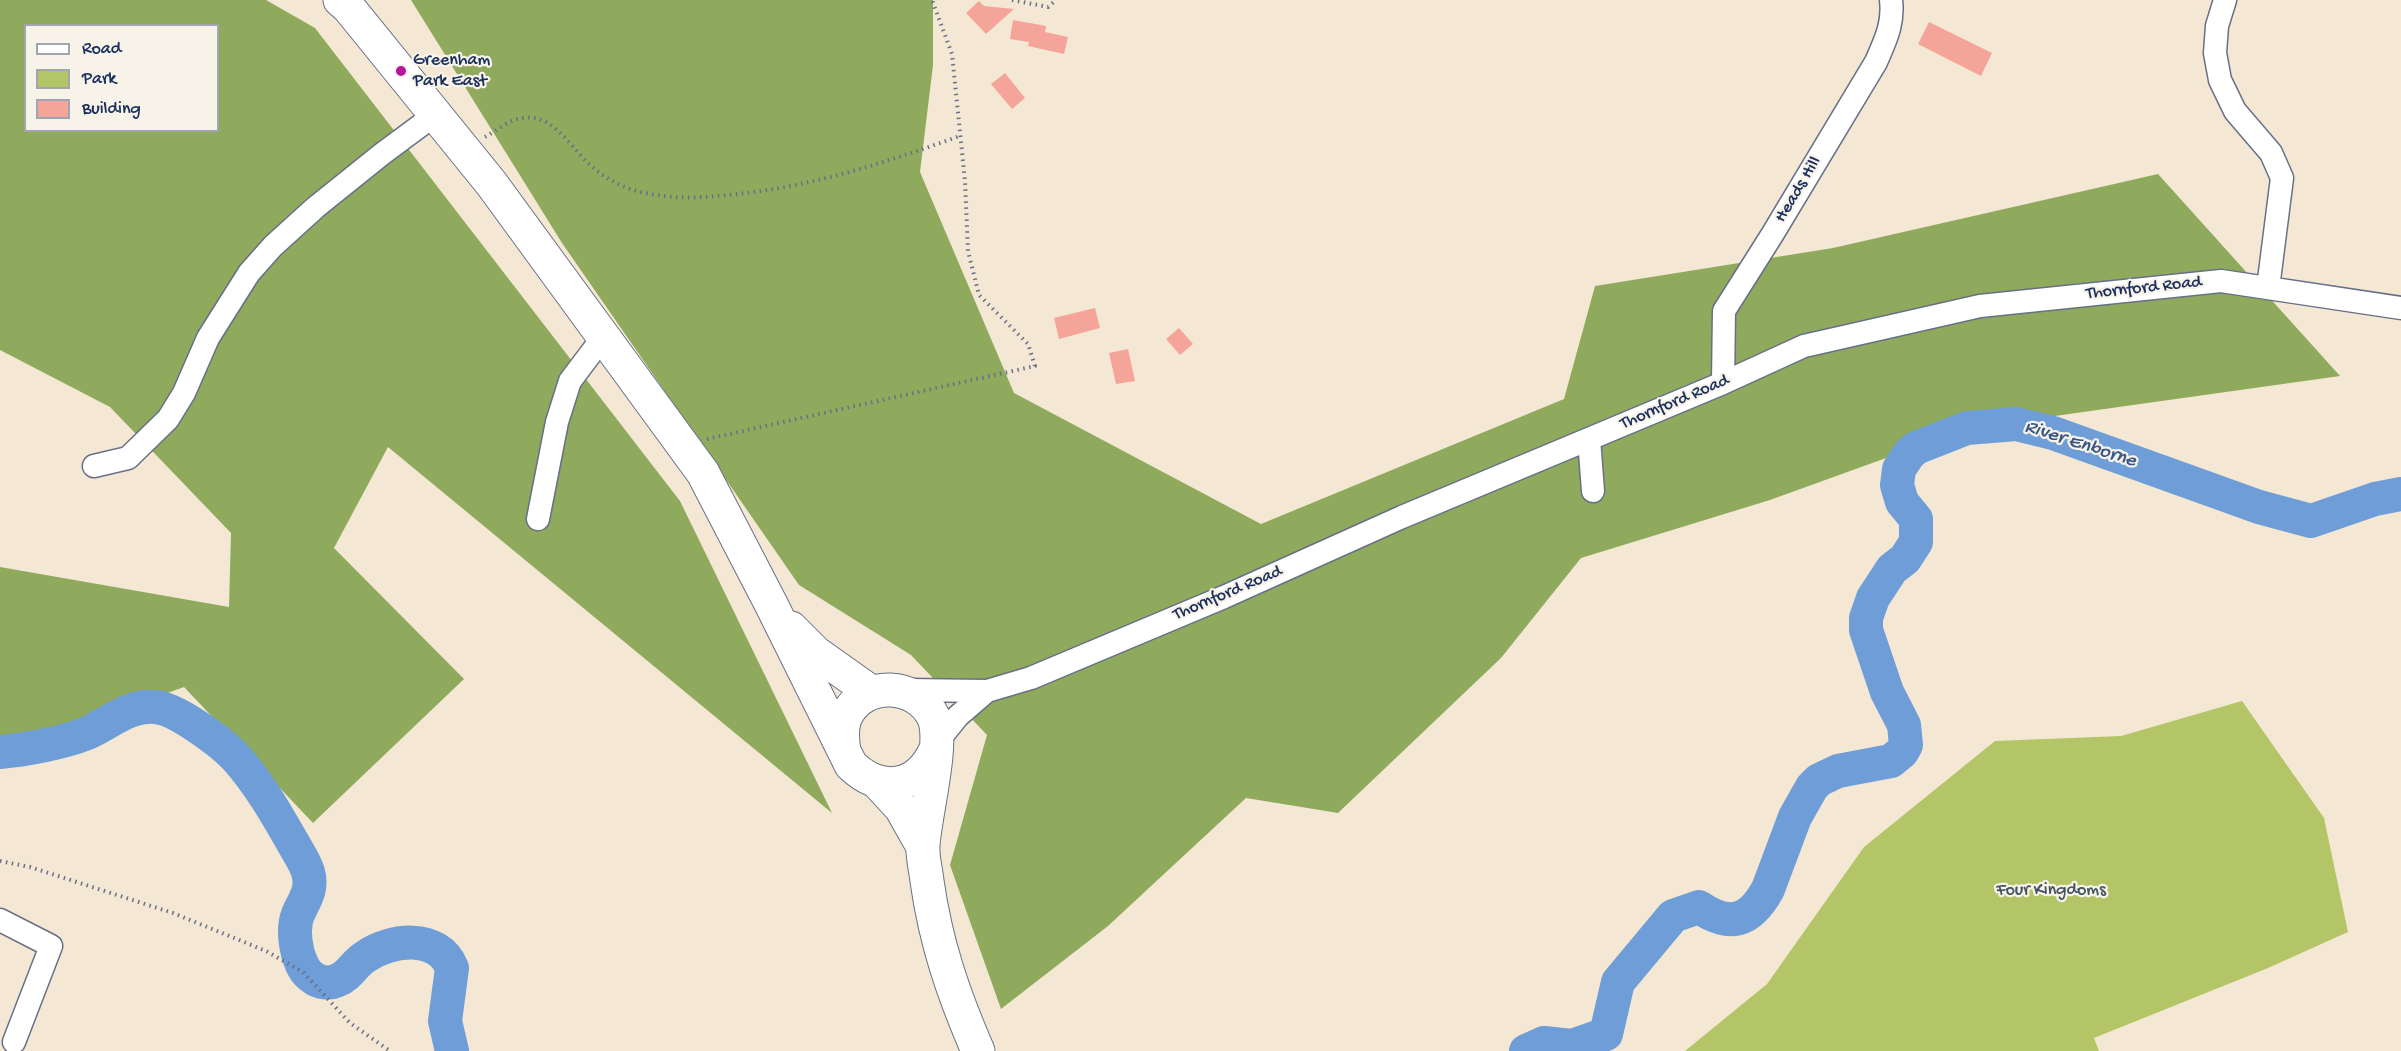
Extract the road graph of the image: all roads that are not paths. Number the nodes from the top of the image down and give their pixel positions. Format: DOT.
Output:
graph roads {
  1 [pos="1891,0"];
  2 [pos="2225,0"];
  3 [pos="344,3"];
  4 [pos="436,114"];
  5 [pos="2268,288"];
  6 [pos="2401,308"];
  7 [pos="603,336"];
  8 [pos="1723,383"];
  9 [pos="1589,439"];
  10 [pos="94,466"];
  11 [pos="1593,491"];
  12 [pos="538,519"];
  13 [pos="771,604"];
  14 [pos="884,691"];
  15 [pos="987,691"];
  16 [pos="936,746"];
  17 [pos="844,751"];
  18 [pos="878,783"];
  19 [pos="923,846"];
  20 [pos="0,920"];
  21 [pos="14,1042"];
  22 [pos="978,1051"];
  1 -- 8 [label="street, Heads Hill"];
  2 -- 5 [label="street"];
  3 -- 4 [label="highway"];
  4 -- 7 [label="highway"];
  4 -- 10 [label="street"];
  5 -- 6 [label="street, Thornford Road"];
  5 -- 8 [label="street, Thornford Road"];
  7 -- 12 [label="street"];
  7 -- 13 [label="highway"];
  8 -- 9 [label="street, Thornford Road"];
  9 -- 11 [label="street"];
  9 -- 15 [label="street, Thornford Road"];
  13 -- 14 [label="highway"];
  13 -- 17 [label="highway"];
  14 -- 15 [label="street, Thornford Road"];
  14 -- 16 [label="highway"];
  14 -- 17 [label="highway"];
  15 -- 16 [label="street, Thornford Road"];
  16 -- 18 [label="highway"];
  16 -- 19 [label="highway"];
  17 -- 18 [label="highway"];
  18 -- 19 [label="highway"];
  19 -- 22 [label="highway"];
  20 -- 21 [label="street"];
}
